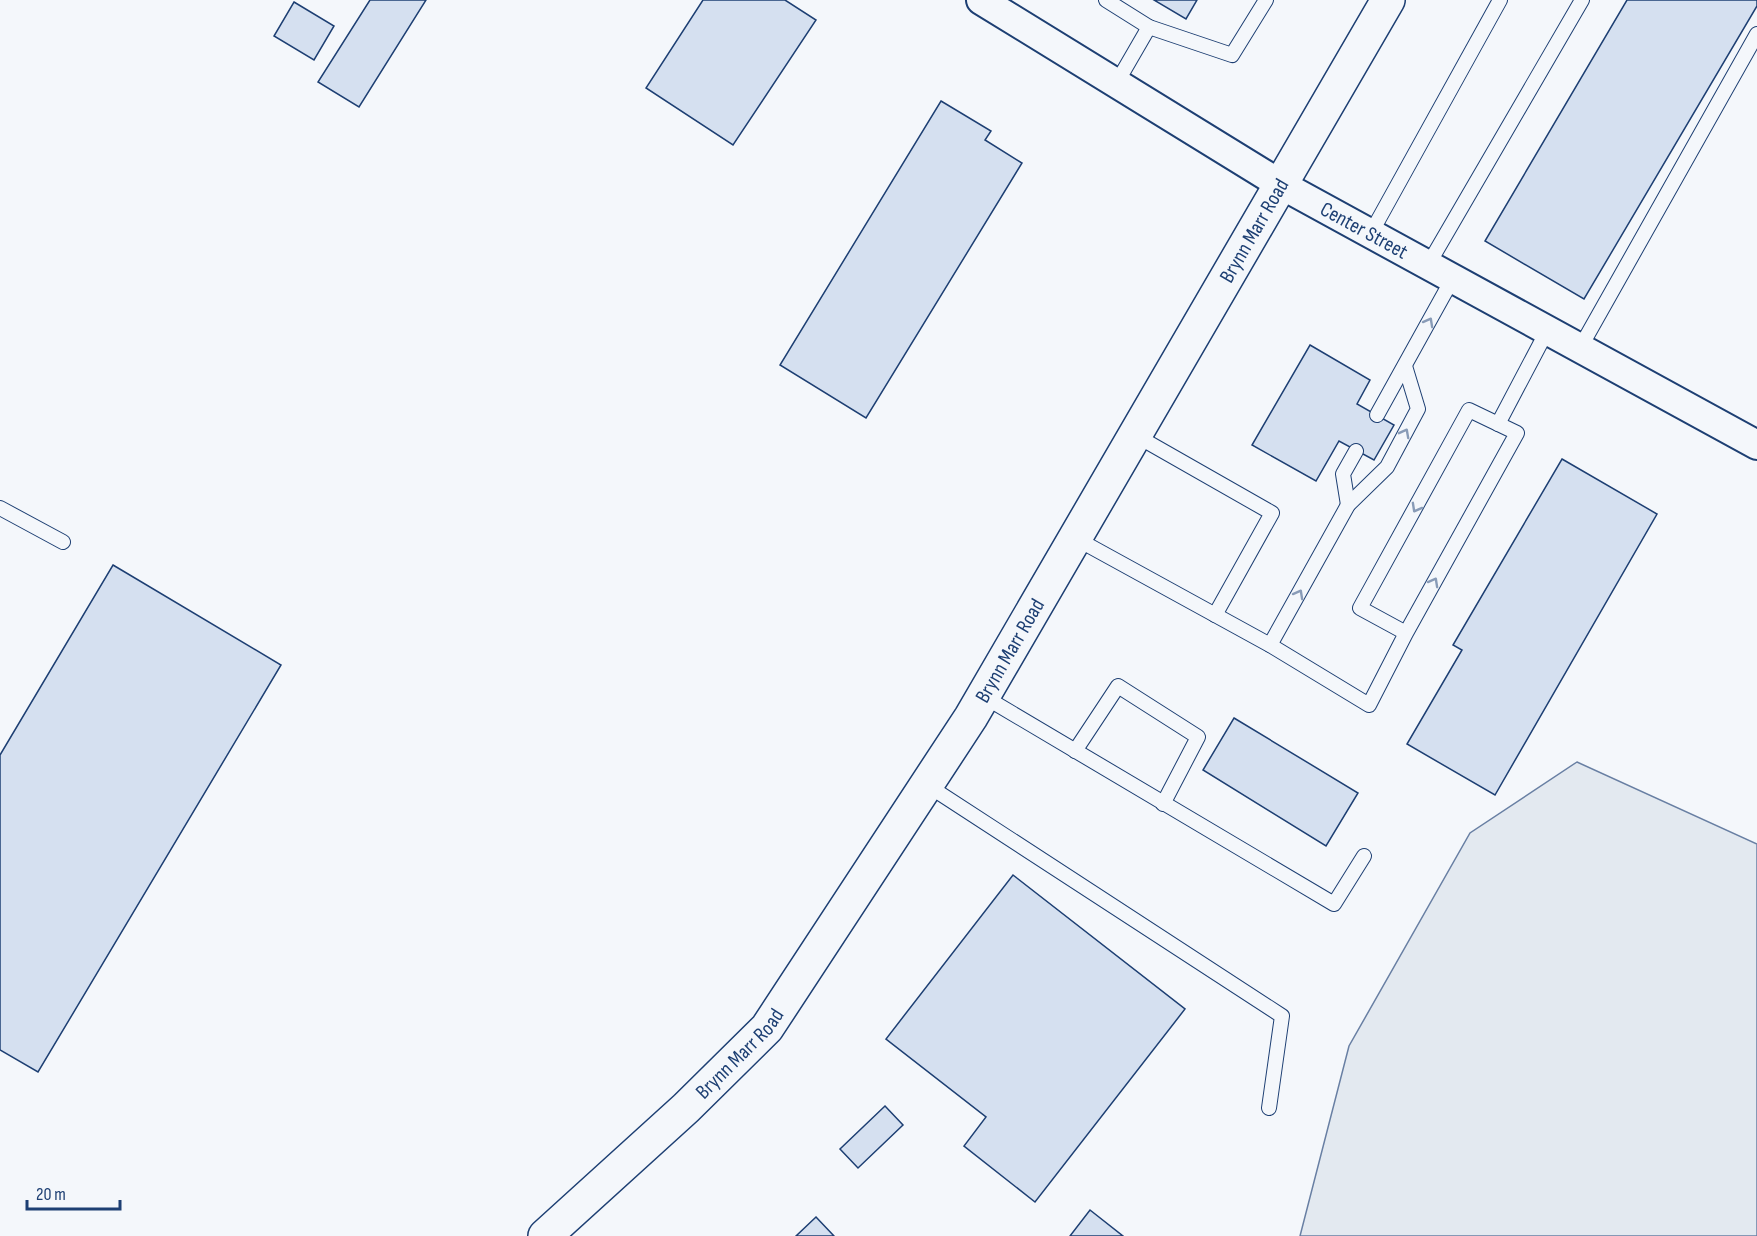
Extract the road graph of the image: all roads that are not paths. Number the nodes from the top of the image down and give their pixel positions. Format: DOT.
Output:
graph roads {
  1 [pos="981,0"];
  2 [pos="1106,0"];
  3 [pos="1266,0"];
  4 [pos="1388,0"];
  5 [pos="1500,0"];
  6 [pos="1582,0"];
  7 [pos="1149,27"];
  8 [pos="1757,34"];
  9 [pos="1116,84"];
  10 [pos="1280,184"];
  11 [pos="1371,234"];
  12 [pos="1428,265"];
  13 [pos="1453,278"];
  14 [pos="1547,330"];
  15 [pos="1580,348"];
  16 [pos="1405,366"];
  17 [pos="1377,416"];
  18 [pos="1498,424"];
  19 [pos="1135,435"];
  20 [pos="1757,445"];
  21 [pos="1356,451"];
  22 [pos="1348,506"];
  23 [pos="0,508"];
  24 [pos="1075,538"];
  25 [pos="63,542"];
  26 [pos="1215,615"];
  27 [pos="1406,633"];
  28 [pos="1270,645"];
  29 [pos="983,696"];
  30 [pos="1075,751"];
  31 [pos="927,785"];
  32 [pos="1163,804"];
  33 [pos="1364,856"];
  34 [pos="1269,1108"];
  35 [pos="546,1236"];
  1 -- 9 [label="street, Center Street"];
  2 -- 7 [label="lane"];
  3 -- 7 [label="lane"];
  4 -- 10 [label="street, Brynn Marr Road"];
  5 -- 11 [label="lane"];
  6 -- 12 [label="lane"];
  7 -- 9 [label="lane"];
  8 -- 15 [label="lane"];
  9 -- 10 [label="street, Center Street"];
  10 -- 11 [label="street, Center Street"];
  10 -- 19 [label="street, Brynn Marr Road"];
  11 -- 12 [label="street, Center Street"];
  12 -- 13 [label="street, Center Street"];
  13 -- 14 [label="street, Center Street"];
  16 -- 13 [label="lane, one-way"];
  14 -- 15 [label="street, Center Street"];
  14 -- 18 [label="lane"];
  15 -- 20 [label="street, Center Street"];
  16 -- 17 [label="lane"];
  22 -- 16 [label="lane, one-way"];
  27 -- 18 [label="lane, one-way"];
  18 -- 27 [label="lane, one-way"];
  19 -- 24 [label="street, Brynn Marr Road"];
  19 -- 26 [label="lane"];
  21 -- 22 [label="lane"];
  28 -- 22 [label="lane, one-way"];
  23 -- 25 [label="lane"];
  24 -- 26 [label="lane"];
  24 -- 29 [label="street, Brynn Marr Road"];
  26 -- 28 [label="lane"];
  27 -- 28 [label="lane"];
  29 -- 30 [label="lane"];
  29 -- 31 [label="street, Brynn Marr Road"];
  30 -- 32 [label="lane"];
  30 -- 32 [label="lane"];
  31 -- 34 [label="lane"];
  31 -- 35 [label="street, Brynn Marr Road"];
  32 -- 33 [label="lane"];
}
